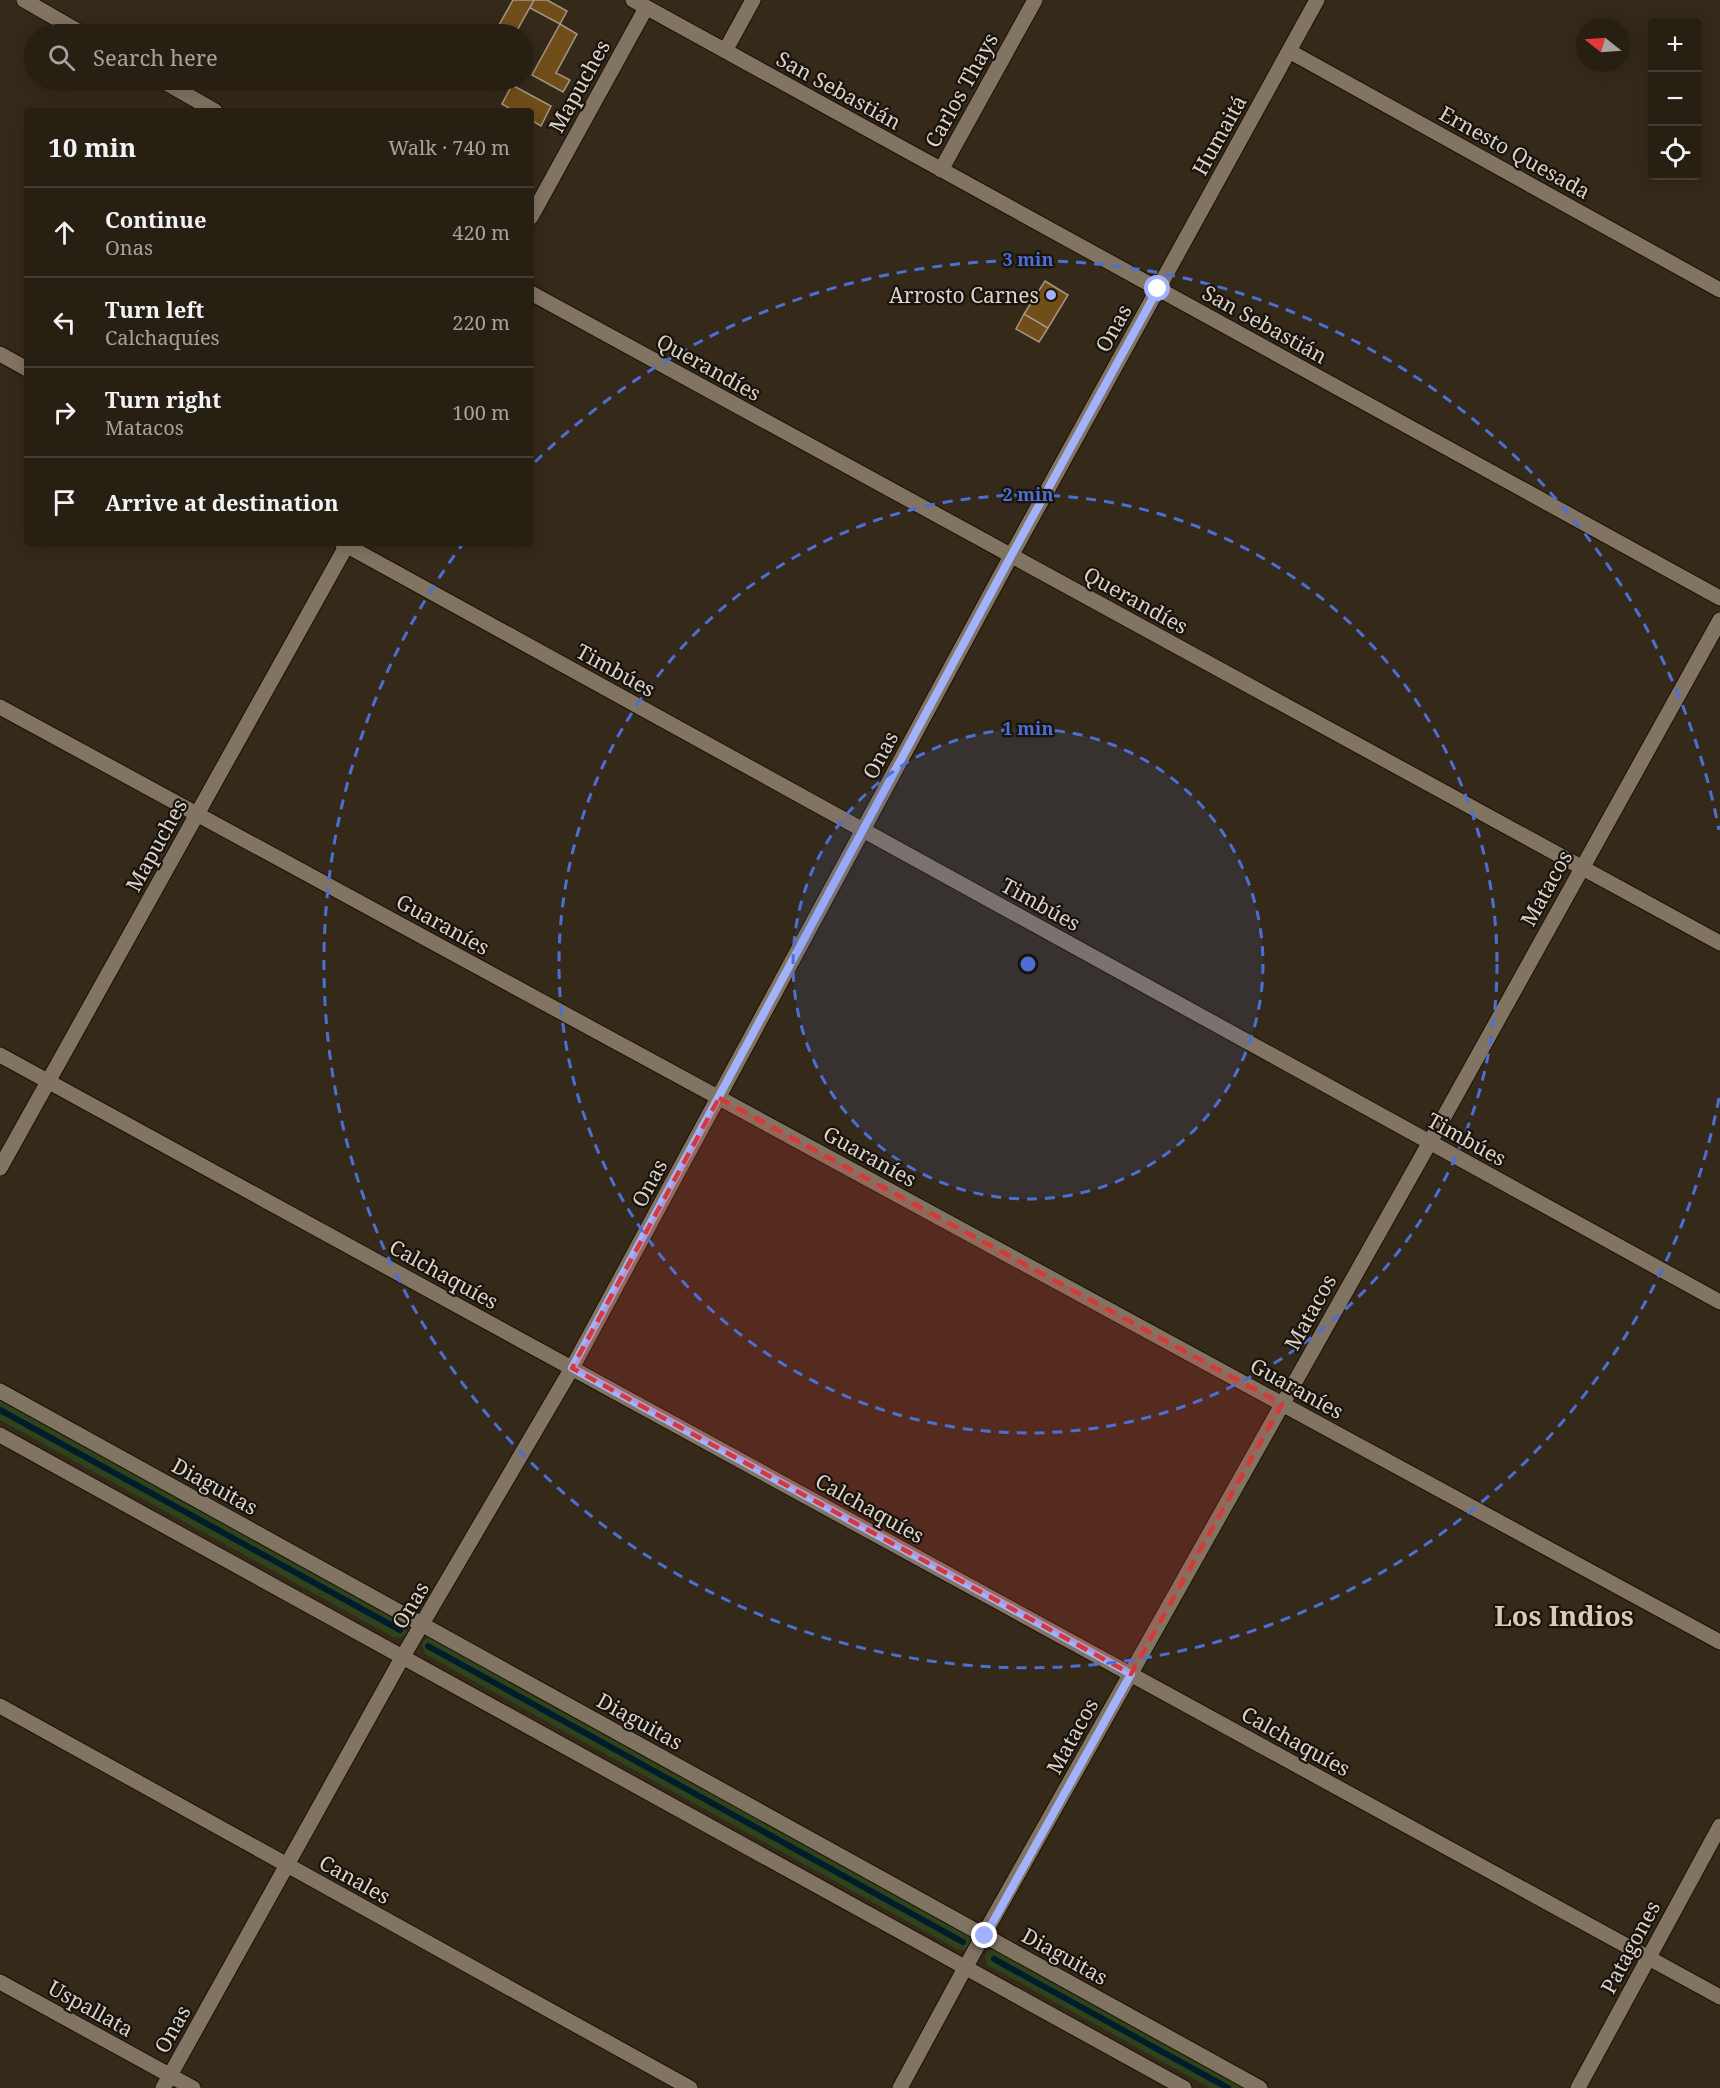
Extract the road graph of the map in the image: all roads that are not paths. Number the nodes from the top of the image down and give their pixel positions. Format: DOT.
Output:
graph roads {
  1 [pos="24,0"];
  2 [pos="753,0"];
  3 [pos="1035,0"];
  4 [pos="1317,0"];
  5 [pos="640,4"];
  6 [pos="66,24"];
  7 [pos="725,51"];
  8 [pos="1289,51"];
  9 [pos="178,90"];
  10 [pos="210,108"];
  11 [pos="941,170"];
  12 [pos="534,211"];
  13 [pos="1158,289"];
  14 [pos="1720,290"];
  15 [pos="534,295"];
  16 [pos="0,354"];
  17 [pos="24,367"];
  18 [pos="345,546"];
  19 [pos="350,546"];
  20 [pos="1011,556"];
  21 [pos="1720,598"];
  22 [pos="1720,620"];
  23 [pos="0,707"];
  24 [pos="197,814"];
  25 [pos="863,830"];
  26 [pos="1581,867"];
  27 [pos="1720,943"];
  28 [pos="0,1055"];
  29 [pos="48,1081"];
  30 [pos="719,1098"];
  31 [pos="1430,1142"];
  32 [pos="0,1168"];
  33 [pos="1720,1302"];
  34 [pos="572,1368"];
  35 [pos="0,1391"];
  36 [pos="1282,1404"];
  37 [pos="0,1435"];
  38 [pos="423,1625"];
  39 [pos="1720,1642"];
  40 [pos="402,1658"];
  41 [pos="1131,1674"];
  42 [pos="0,1706"];
  43 [pos="1720,1826"];
  44 [pos="287,1865"];
  45 [pos="985,1936"];
  46 [pos="1648,1958"];
  47 [pos="966,1968"];
  48 [pos="0,1982"];
  49 [pos="1720,1997"];
  50 [pos="167,2082"];
  51 [pos="193,2088"];
  52 [pos="690,2088"];
  53 [pos="900,2088"];
  54 [pos="1184,2088"];
  55 [pos="1260,2088"];
  56 [pos="1578,2088"];
  1 -- 6 [label="street"];
  2 -- 7 [label="street"];
  3 -- 11 [label="street, Carlos Thays"];
  4 -- 8 [label="street, Humaitá"];
  5 -- 7 [label="street, San Sebastián"];
  5 -- 12 [label="street, Mapuches"];
  7 -- 11 [label="street, San Sebastián"];
  8 -- 13 [label="street, Humaitá"];
  8 -- 14 [label="street, Ernesto Quesada"];
  9 -- 10 [label="street"];
  11 -- 13 [label="street, San Sebastián"];
  13 -- 20 [label="street, Onas"];
  13 -- 21 [label="street, San Sebastián"];
  15 -- 20 [label="street, Querandíes"];
  16 -- 17 [label="street"];
  18 -- 24 [label="street, Mapuches"];
  19 -- 25 [label="street, Timbúes"];
  20 -- 25 [label="street, Onas"];
  20 -- 26 [label="street, Querandíes"];
  22 -- 26 [label="street, Matacos"];
  23 -- 24 [label="street, Guaraníes"];
  24 -- 29 [label="street, Mapuches"];
  24 -- 30 [label="street, Guaraníes"];
  25 -- 30 [label="street, Onas"];
  25 -- 31 [label="street, Timbúes"];
  26 -- 27 [label="street, Querandíes"];
  26 -- 31 [label="street, Matacos"];
  28 -- 29 [label="street, Calchaquíes"];
  29 -- 32 [label="street, Mapuches"];
  29 -- 34 [label="street, Calchaquíes"];
  30 -- 34 [label="street, Onas"];
  30 -- 36 [label="street, Guaraníes"];
  31 -- 33 [label="street, Timbúes"];
  31 -- 36 [label="street, Matacos"];
  34 -- 38 [label="street, Onas"];
  34 -- 41 [label="street, Calchaquíes"];
  35 -- 38 [label="street, Diaguitas"];
  36 -- 39 [label="street, Guaraníes"];
  36 -- 41 [label="street, Matacos"];
  37 -- 40 [label="street"];
  38 -- 40 [label="street, Onas"];
  38 -- 45 [label="street, Diaguitas"];
  40 -- 44 [label="street, Onas"];
  40 -- 47 [label="street"];
  41 -- 45 [label="street, Matacos"];
  41 -- 46 [label="street, Calchaquíes"];
  42 -- 44 [label="street, Canales"];
  43 -- 46 [label="street, Patagones"];
  44 -- 50 [label="street, Onas"];
  44 -- 52 [label="street, Canales"];
  45 -- 47 [label="street, Matacos"];
  45 -- 55 [label="street, Diaguitas"];
  46 -- 49 [label="street, Calchaquíes"];
  46 -- 56 [label="street, Patagones"];
  47 -- 53 [label="street, Matacos"];
  47 -- 54 [label="street"];
  48 -- 50 [label="street, Uspallata"];
  50 -- 51 [label="street, Uspallata"];
}
